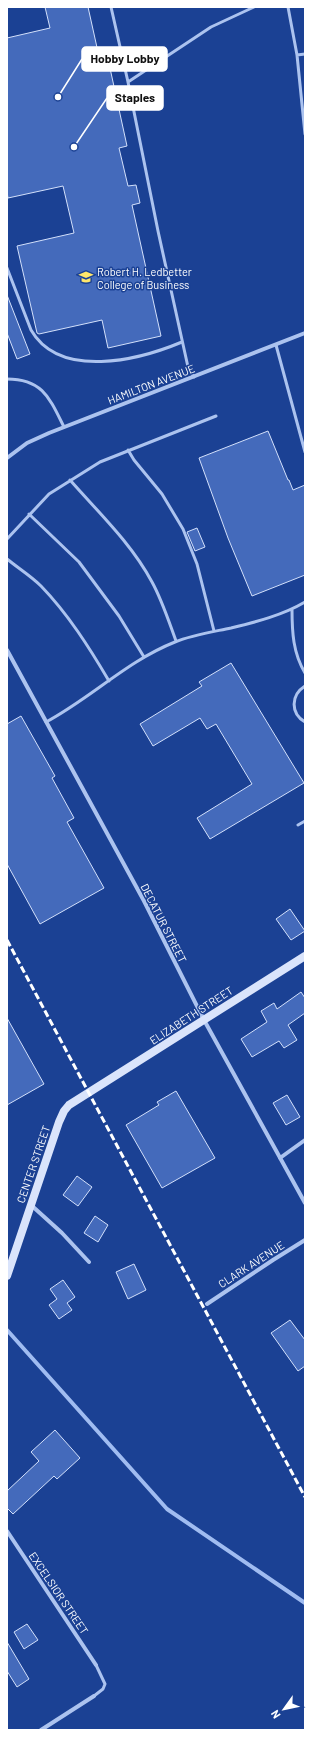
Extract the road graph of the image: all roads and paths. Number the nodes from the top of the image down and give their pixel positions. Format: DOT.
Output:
graph roads {
  1 [pos="110,7"];
  2 [pos="254,7"];
  3 [pos="289,8"];
  4 [pos="305,54"];
  5 [pos="297,55"];
  6 [pos="128,82"];
  7 [pos="305,134"];
  8 [pos="7,268"];
  9 [pos="305,334"];
  10 [pos="182,342"];
  11 [pos="276,345"];
  12 [pos="194,377"];
  13 [pos="7,379"];
  14 [pos="216,416"];
  15 [pos="64,427"];
  16 [pos="128,450"];
  17 [pos="305,452"];
  18 [pos="7,458"];
  19 [pos="70,480"];
  20 [pos="29,514"];
  21 [pos="7,539"];
  22 [pos="7,559"];
  23 [pos="305,602"];
  24 [pos="292,609"];
  25 [pos="214,632"];
  26 [pos="176,641"];
  27 [pos="7,650"];
  28 [pos="144,657"];
  29 [pos="305,673"];
  30 [pos="109,681"];
  31 [pos="305,686"];
  32 [pos="46,722"];
  33 [pos="305,722"];
  34 [pos="305,821"];
  35 [pos="298,825"];
  36 [pos="305,956"];
  37 [pos="204,1020"];
  38 [pos="88,1093"];
  39 [pos="305,1140"];
  40 [pos="280,1158"];
  41 [pos="305,1203"];
  42 [pos="31,1205"];
  43 [pos="305,1240"];
  44 [pos="89,1262"];
  45 [pos="7,1276"];
  46 [pos="207,1304"];
  47 [pos="7,1531"];
  48 [pos="96,1665"];
  49 [pos="94,1696"];
  50 [pos="41,1730"];
  1 -- 6 [label="lane"];
  2 -- 6 [label="lane"];
  3 -- 5 [label="lane"];
  4 -- 5 [label="lane"];
  5 -- 7 [label="lane"];
  6 -- 10 [label="lane"];
  8 -- 10 [label="lane"];
  9 -- 11 [label="street, HAMILTON AVENUE"];
  10 -- 12 [label="lane"];
  11 -- 12 [label="street, HAMILTON AVENUE"];
  11 -- 17 [label="lane"];
  12 -- 15 [label="street, HAMILTON AVENUE"];
  13 -- 15 [label="lane"];
  14 -- 16 [label="lane"];
  15 -- 18 [label="street, HAMILTON AVENUE"];
  16 -- 19 [label="lane"];
  16 -- 25 [label="lane"];
  19 -- 20 [label="lane"];
  19 -- 26 [label="lane"];
  20 -- 21 [label="lane"];
  20 -- 28 [label="lane"];
  22 -- 30 [label="lane"];
  23 -- 24 [label="lane"];
  24 -- 25 [label="lane"];
  24 -- 29 [label="lane"];
  25 -- 26 [label="lane"];
  26 -- 28 [label="lane"];
  27 -- 32 [label="street, DECATUR STREET"];
  28 -- 30 [label="lane"];
  30 -- 32 [label="lane"];
  31 -- 33 [label="lane"];
  32 -- 37 [label="street, DECATUR STREET"];
  34 -- 35 [label="lane"];
  36 -- 37 [label="street, ELIZABETH STREET"];
  37 -- 38 [label="street, ELIZABETH STREET"];
  37 -- 40 [label="street, DECATUR STREET"];
  38 -- 42 [label="street, CENTER STREET"];
  39 -- 40 [label="street"];
  40 -- 41 [label="street, DECATUR STREET"];
  42 -- 44 [label="street"];
  42 -- 45 [label="street, CENTER STREET"];
  43 -- 46 [label="street, CLARK AVENUE"];
  47 -- 48 [label="street, EXCELSIOR STREET"];
  48 -- 49 [label="lane"];
  49 -- 50 [label="street"];
}
